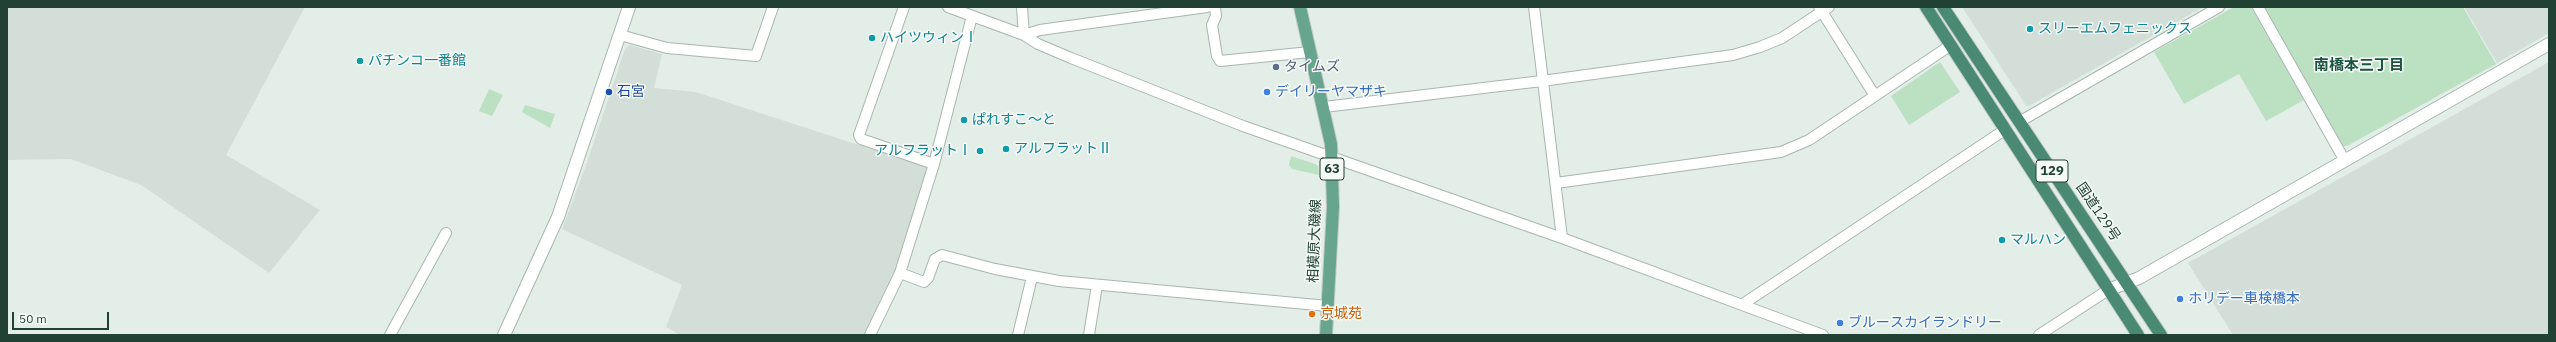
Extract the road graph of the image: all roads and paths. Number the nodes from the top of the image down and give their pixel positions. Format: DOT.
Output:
graph roads {
  1 [pos="629,7"];
  2 [pos="773,7"];
  3 [pos="904,7"];
  4 [pos="948,7"];
  5 [pos="1022,7"];
  6 [pos="1207,7"];
  7 [pos="1214,7"];
  8 [pos="1300,7"];
  9 [pos="1534,7"];
  10 [pos="1926,7"];
  11 [pos="1944,7"];
  12 [pos="2219,7"];
  13 [pos="2258,7"];
  14 [pos="1823,9"];
  15 [pos="972,16"];
  16 [pos="620,35"];
  17 [pos="1024,35"];
  18 [pos="2549,44"];
  19 [pos="1951,45"];
  20 [pos="1310,52"];
  21 [pos="1542,81"];
  22 [pos="1875,96"];
  23 [pos="1324,107"];
  24 [pos="2019,122"];
  25 [pos="2006,129"];
  26 [pos="1331,156"];
  27 [pos="2345,161"];
  28 [pos="934,164"];
  29 [pos="1556,183"];
  30 [pos="446,233"];
  31 [pos="1562,238"];
  32 [pos="900,273"];
  33 [pos="1032,277"];
  34 [pos="2128,284"];
  35 [pos="1097,285"];
  36 [pos="2108,290"];
  37 [pos="1743,304"];
  38 [pos="1328,306"];
  39 [pos="390,335"];
  40 [pos="504,335"];
  41 [pos="870,335"];
  42 [pos="1018,335"];
  43 [pos="1089,335"];
  44 [pos="1326,335"];
  45 [pos="1823,335"];
  46 [pos="2038,335"];
  47 [pos="2138,335"];
  48 [pos="2161,335"];
  1 -- 16 [label="street"];
  2 -- 16 [label="street"];
  3 -- 28 [label="street"];
  4 -- 15 [label="street"];
  5 -- 17 [label="street"];
  6 -- 17 [label="street"];
  7 -- 20 [label="street"];
  8 -- 20 [label="main road, 相模原大磯線 / 63"];
  9 -- 21 [label="street"];
  10 -- 19 [label="highway, 129"];
  11 -- 24 [label="highway, 国道129号 / 129"];
  12 -- 24 [label="street"];
  13 -- 27 [label="street"];
  14 -- 21 [label="street"];
  14 -- 22 [label="street"];
  15 -- 17 [label="street"];
  15 -- 28 [label="street"];
  16 -- 40 [label="street"];
  17 -- 26 [label="street"];
  18 -- 27 [label="street"];
  19 -- 22 [label="street"];
  19 -- 25 [label="highway, 129"];
  20 -- 23 [label="main road, 相模原大磯線 / 63"];
  21 -- 23 [label="street"];
  21 -- 29 [label="street"];
  22 -- 29 [label="street"];
  23 -- 26 [label="main road, 相模原大磯線 / 63"];
  24 -- 34 [label="highway, 国道129号 / 129"];
  25 -- 36 [label="highway, 129"];
  25 -- 37 [label="street"];
  26 -- 31 [label="street"];
  26 -- 38 [label="main road, 相模原大磯線 / 63"];
  27 -- 34 [label="street"];
  28 -- 32 [label="street"];
  29 -- 31 [label="street"];
  30 -- 39 [label="street"];
  31 -- 37 [label="street"];
  32 -- 33 [label="street"];
  32 -- 41 [label="street"];
  33 -- 35 [label="street"];
  33 -- 42 [label="street"];
  34 -- 36 [label="street"];
  34 -- 48 [label="highway, 国道129号 / 129"];
  35 -- 38 [label="street"];
  35 -- 43 [label="street"];
  36 -- 46 [label="street"];
  36 -- 47 [label="highway, 129"];
  37 -- 45 [label="street"];
  38 -- 44 [label="main road, 相模原大磯線 / 63"];
}
